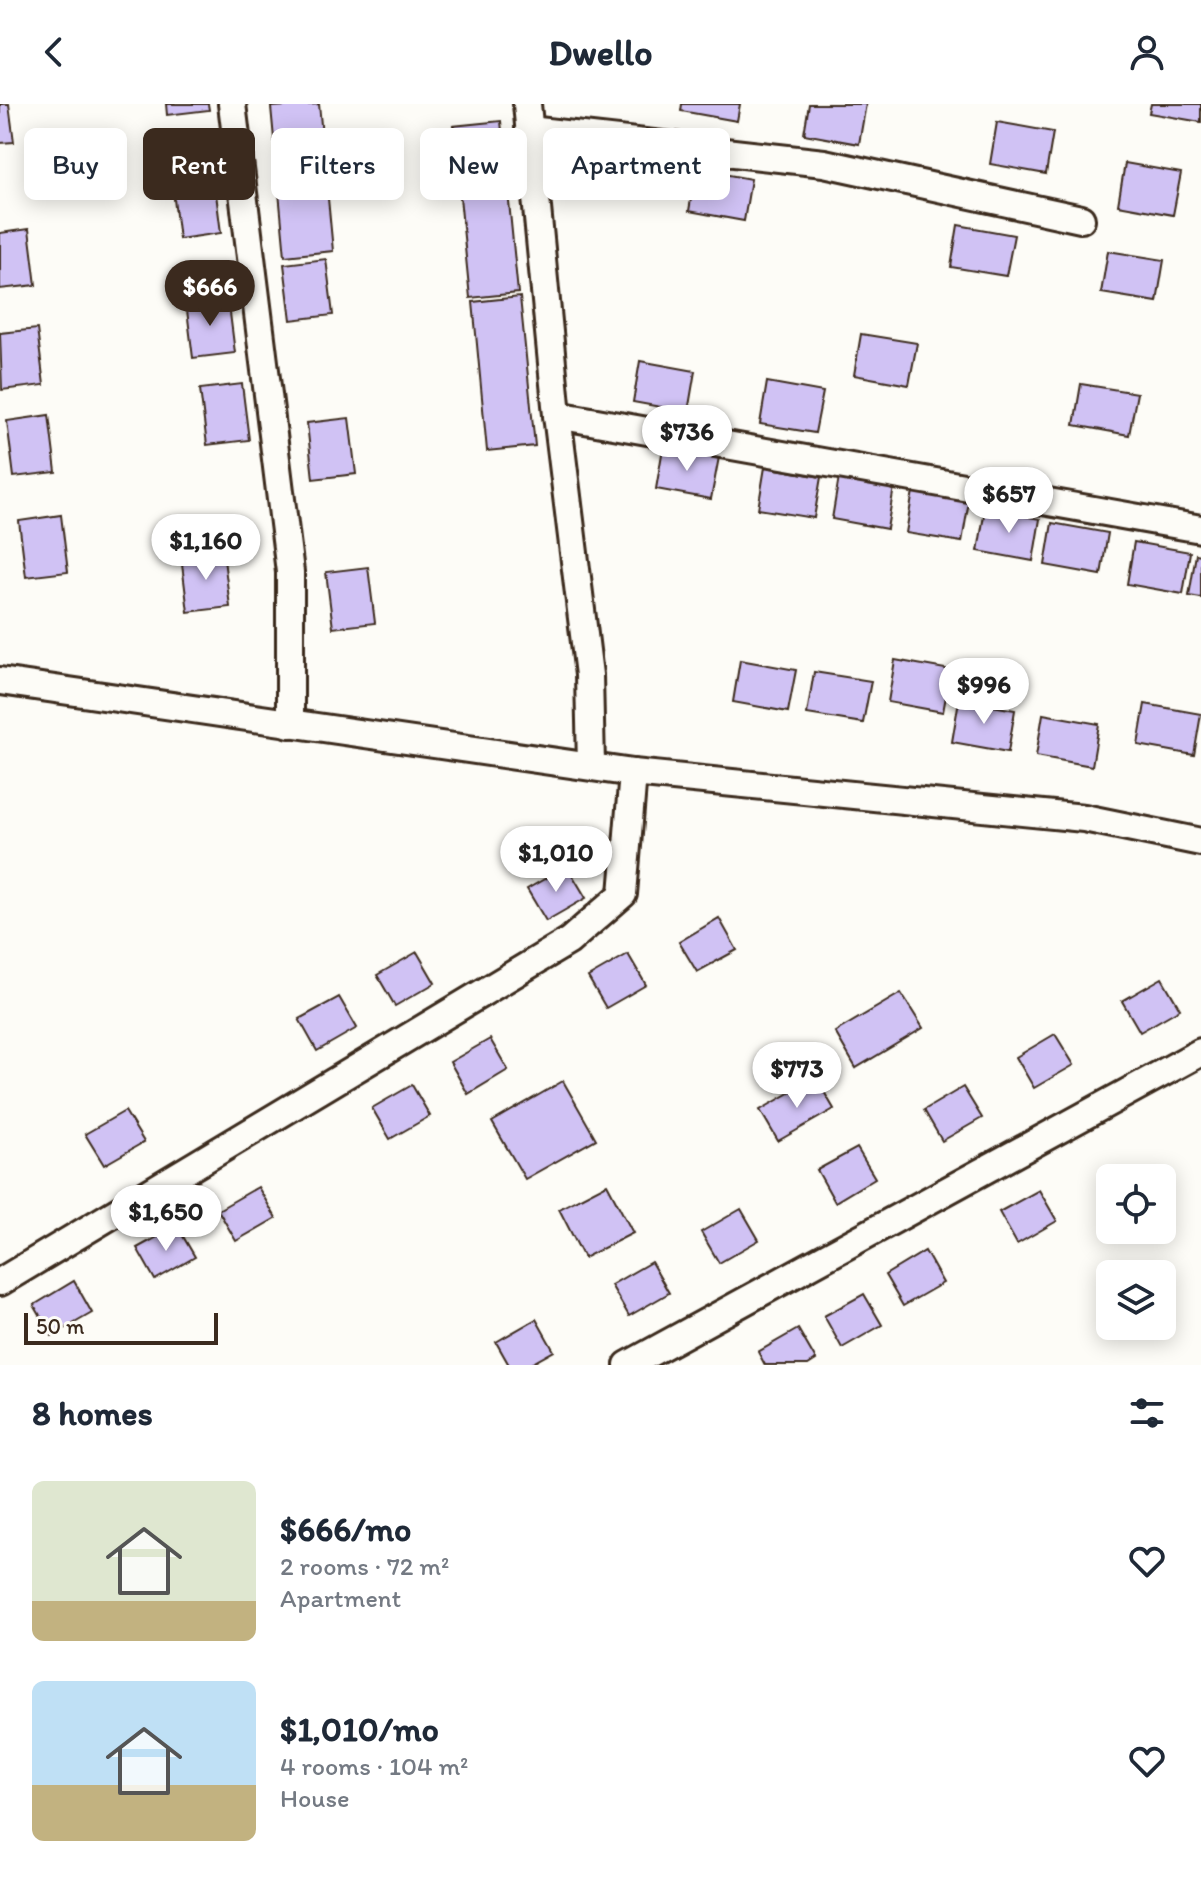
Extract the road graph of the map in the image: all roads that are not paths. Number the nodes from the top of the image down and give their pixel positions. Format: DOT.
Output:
graph roads {
  1 [pos="232,104"];
  2 [pos="527,104"];
  3 [pos="529,130"];
  4 [pos="1081,219"];
  5 [pos="557,415"];
  6 [pos="1201,529"];
  7 [pos="0,681"];
  8 [pos="290,724"];
  9 [pos="591,766"];
  10 [pos="633,773"];
  11 [pos="1201,842"];
  12 [pos="1201,1052"];
  13 [pos="0,1282"];
  14 [pos="628,1365"];
  1 -- 8 [label="street"];
  2 -- 3 [label="street"];
  3 -- 4 [label="street"];
  3 -- 5 [label="street"];
  5 -- 6 [label="street"];
  5 -- 9 [label="street"];
  7 -- 8 [label="street"];
  8 -- 9 [label="street"];
  9 -- 10 [label="street"];
  10 -- 11 [label="street"];
  10 -- 13 [label="street"];
  12 -- 14 [label="street"];
}
